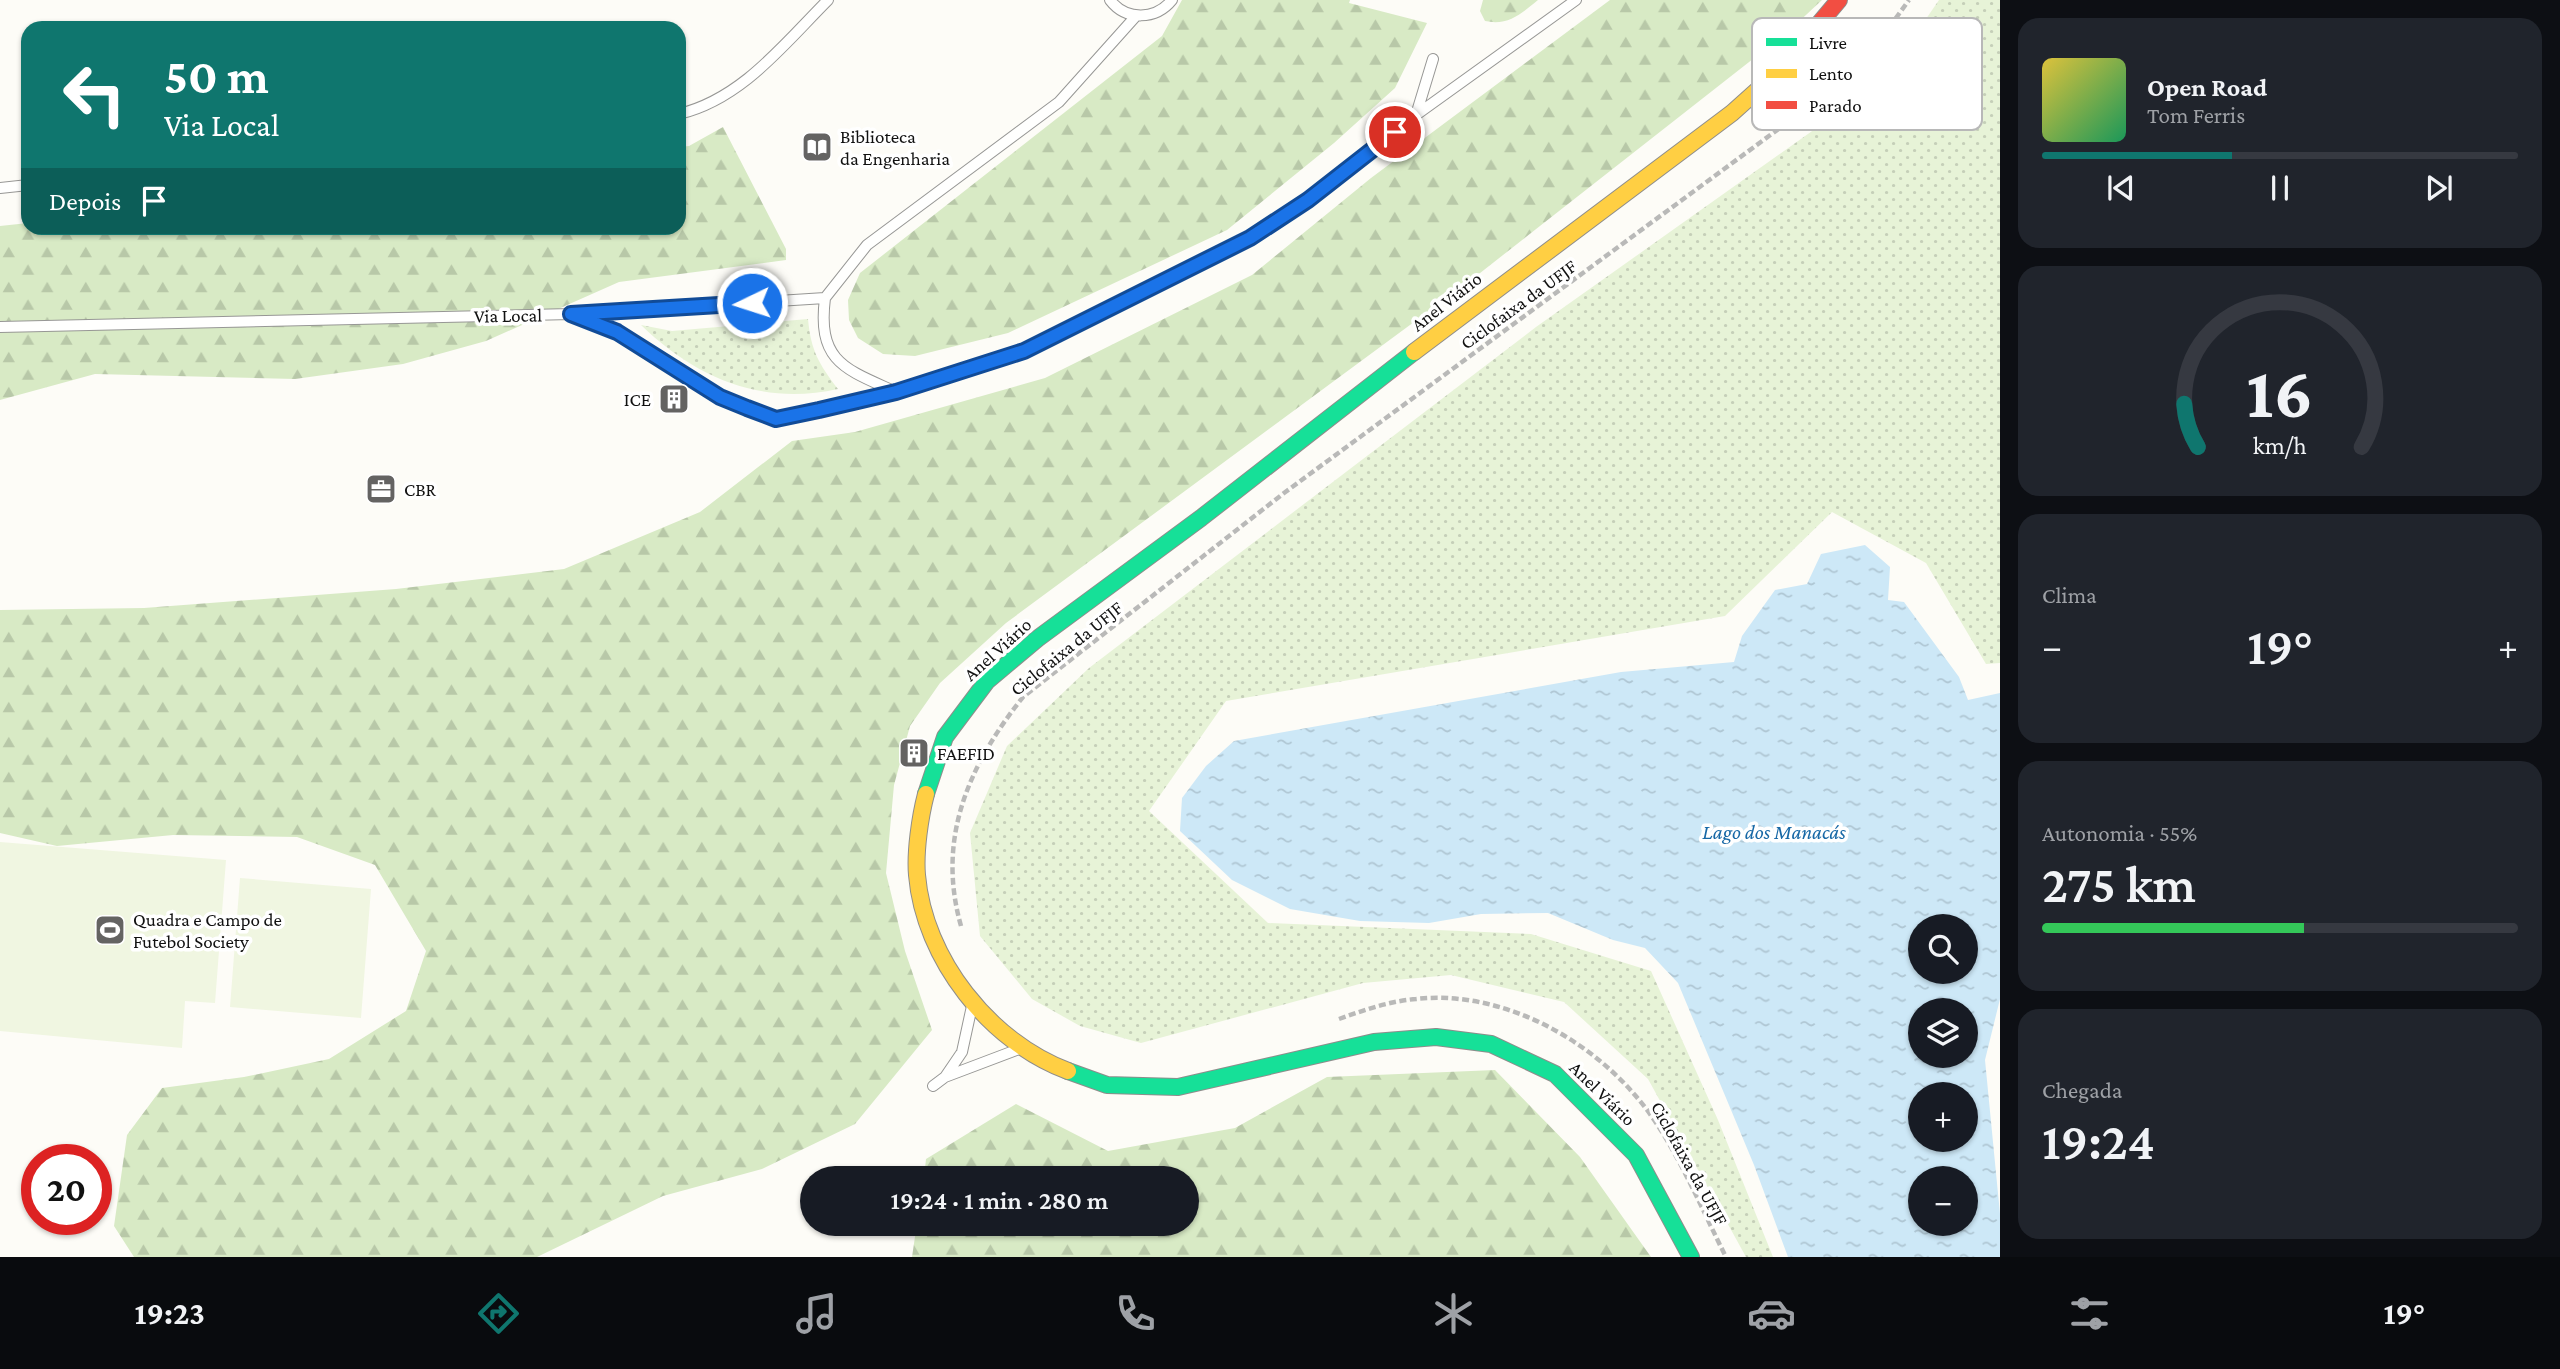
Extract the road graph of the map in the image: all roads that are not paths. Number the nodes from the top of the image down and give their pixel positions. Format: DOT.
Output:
graph roads {
  1 [pos="828,0"];
  2 [pos="1110,0"];
  3 [pos="1172,0"];
  4 [pos="1576,0"];
  5 [pos="1839,0"];
  6 [pos="1136,16"];
  7 [pos="1824,18"];
  8 [pos="1433,59"];
  9 [pos="1752,95"];
  10 [pos="686,112"];
  11 [pos="1416,115"];
  12 [pos="21,186"];
  13 [pos="0,188"];
  14 [pos="825,298"];
  15 [pos="571,314"];
  16 [pos="0,327"];
  17 [pos="896,392"];
  18 [pos="973,1003"];
  19 [pos="1021,1048"];
  20 [pos="945,1077"];
  21 [pos="933,1086"];
  22 [pos="1691,1257"];
  1 -- 10 [label="lane"];
  2 -- 6 [label="lane"];
  3 -- 6 [label="lane"];
  4 -- 11 [label="lane, Via Local"];
  5 -- 7 [label="main road, Anel Viário"];
  6 -- 14 [label="lane"];
  8 -- 11 [label="lane"];
  9 -- 18 [label="main road, Anel Viário"];
  11 -- 17 [label="lane, Via Local"];
  12 -- 13 [label="lane"];
  14 -- 15 [label="lane"];
  14 -- 17 [label="lane"];
  15 -- 16 [label="lane, Via Local"];
  15 -- 17 [label="lane, Via Local"];
  18 -- 19 [label="main road, Anel Viário"];
  18 -- 20 [label="lane"];
  19 -- 20 [label="lane"];
  19 -- 22 [label="main road, Anel Viário"];
  20 -- 21 [label="lane"];
}
